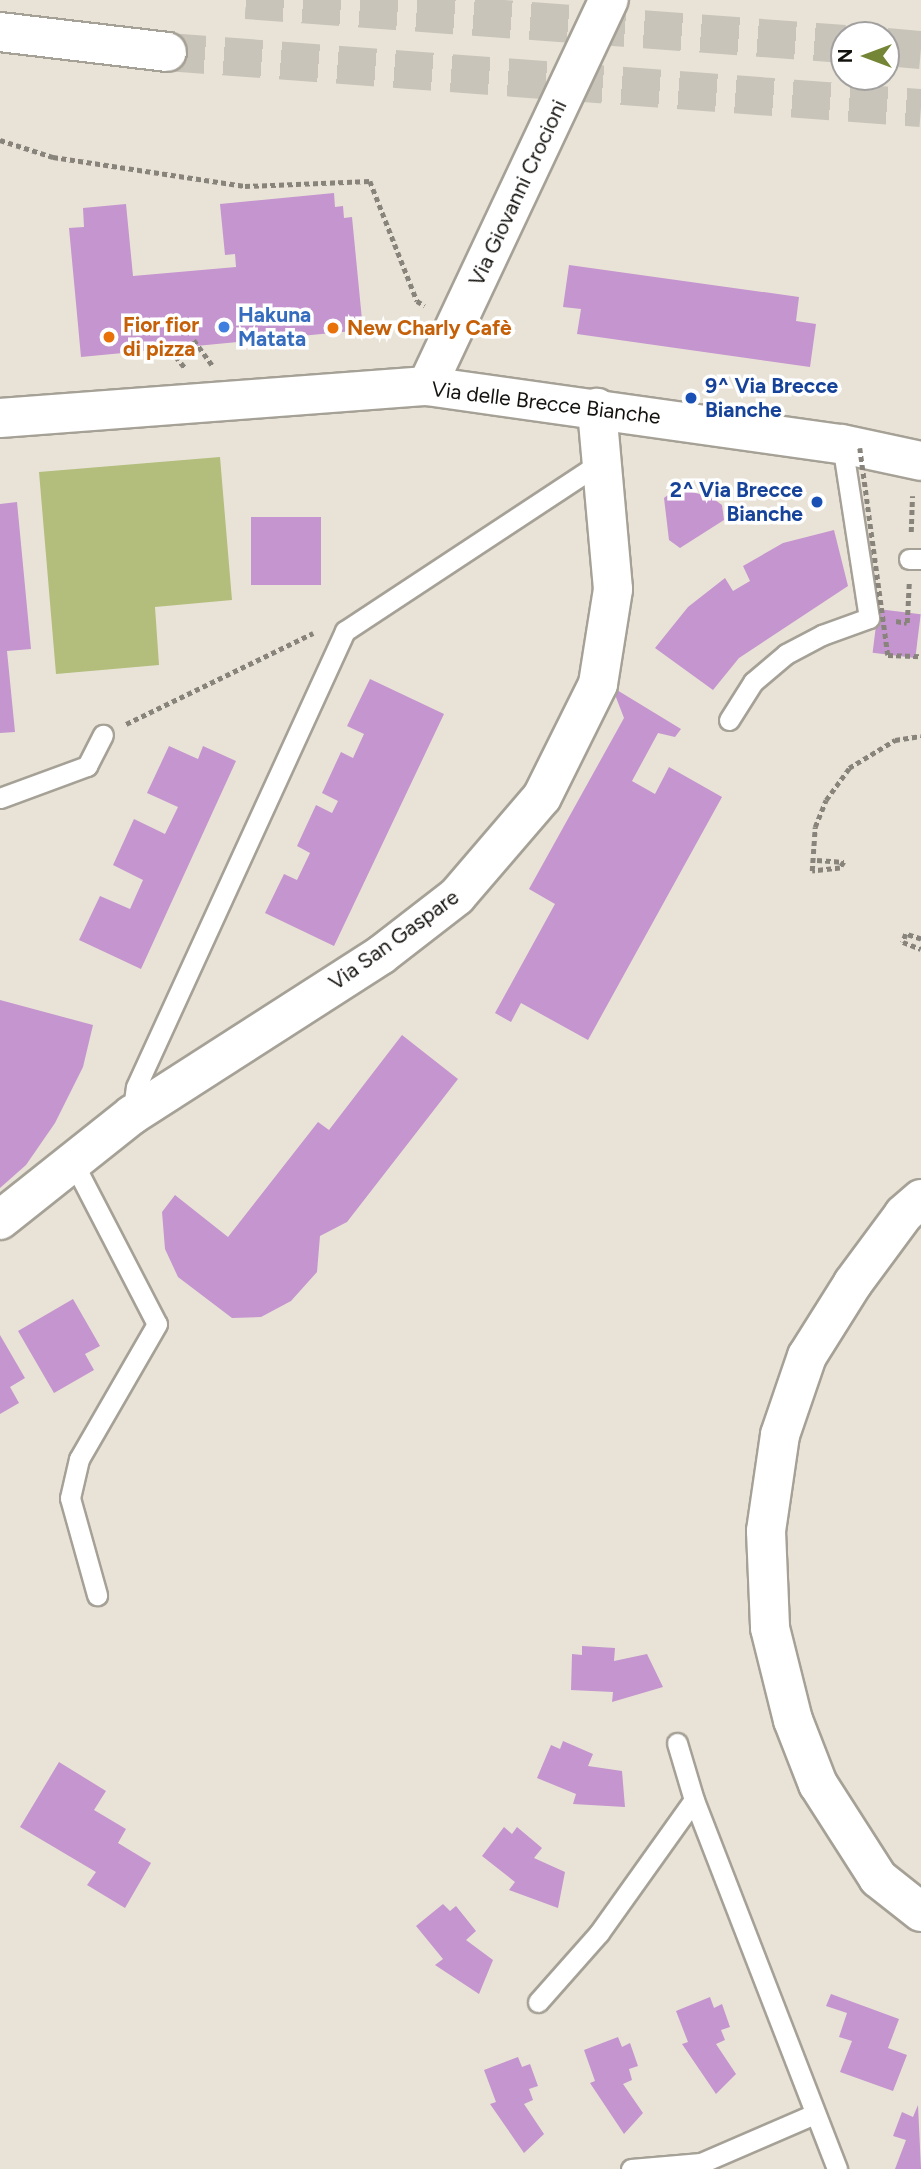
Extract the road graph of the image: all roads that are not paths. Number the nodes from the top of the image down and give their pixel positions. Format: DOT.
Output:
graph roads {
  1 [pos="609,0"];
  2 [pos="0,32"];
  3 [pos="167,52"];
  4 [pos="427,386"];
  5 [pos="597,408"];
  6 [pos="0,418"];
  7 [pos="851,446"];
  8 [pos="917,461"];
  9 [pos="601,462"];
  10 [pos="729,720"];
  11 [pos="103,735"];
  12 [pos="0,798"];
  13 [pos="132,1115"];
  14 [pos="73,1162"];
  15 [pos="921,1199"];
  16 [pos="0,1220"];
  17 [pos="97,1595"];
  18 [pos="677,1743"];
  19 [pos="694,1800"];
  20 [pos="921,1912"];
  21 [pos="538,2002"];
  22 [pos="812,2115"];
  23 [pos="631,2169"];
  24 [pos="836,2169"];
  1 -- 4 [label="main road, Via Giovanni Crocioni"];
  2 -- 3 [label="main road"];
  4 -- 5 [label="main road, Via delle Brecce Bianche"];
  4 -- 6 [label="main road, Via delle Brecce Bianche"];
  5 -- 7 [label="main road, Via delle Brecce Bianche"];
  5 -- 9 [label="main road, Via San Gaspare"];
  7 -- 8 [label="main road, Via delle Brecce Bianche"];
  7 -- 10 [label="lane"];
  9 -- 13 [label="lane"];
  9 -- 13 [label="main road, Via San Gaspare"];
  11 -- 12 [label="lane"];
  13 -- 14 [label="main road, Via San Gaspare"];
  14 -- 16 [label="main road, Via San Gaspare"];
  14 -- 17 [label="lane"];
  15 -- 20 [label="main road"];
  18 -- 19 [label="lane"];
  19 -- 21 [label="lane"];
  19 -- 22 [label="lane"];
  22 -- 23 [label="lane"];
  22 -- 24 [label="lane"];
}
